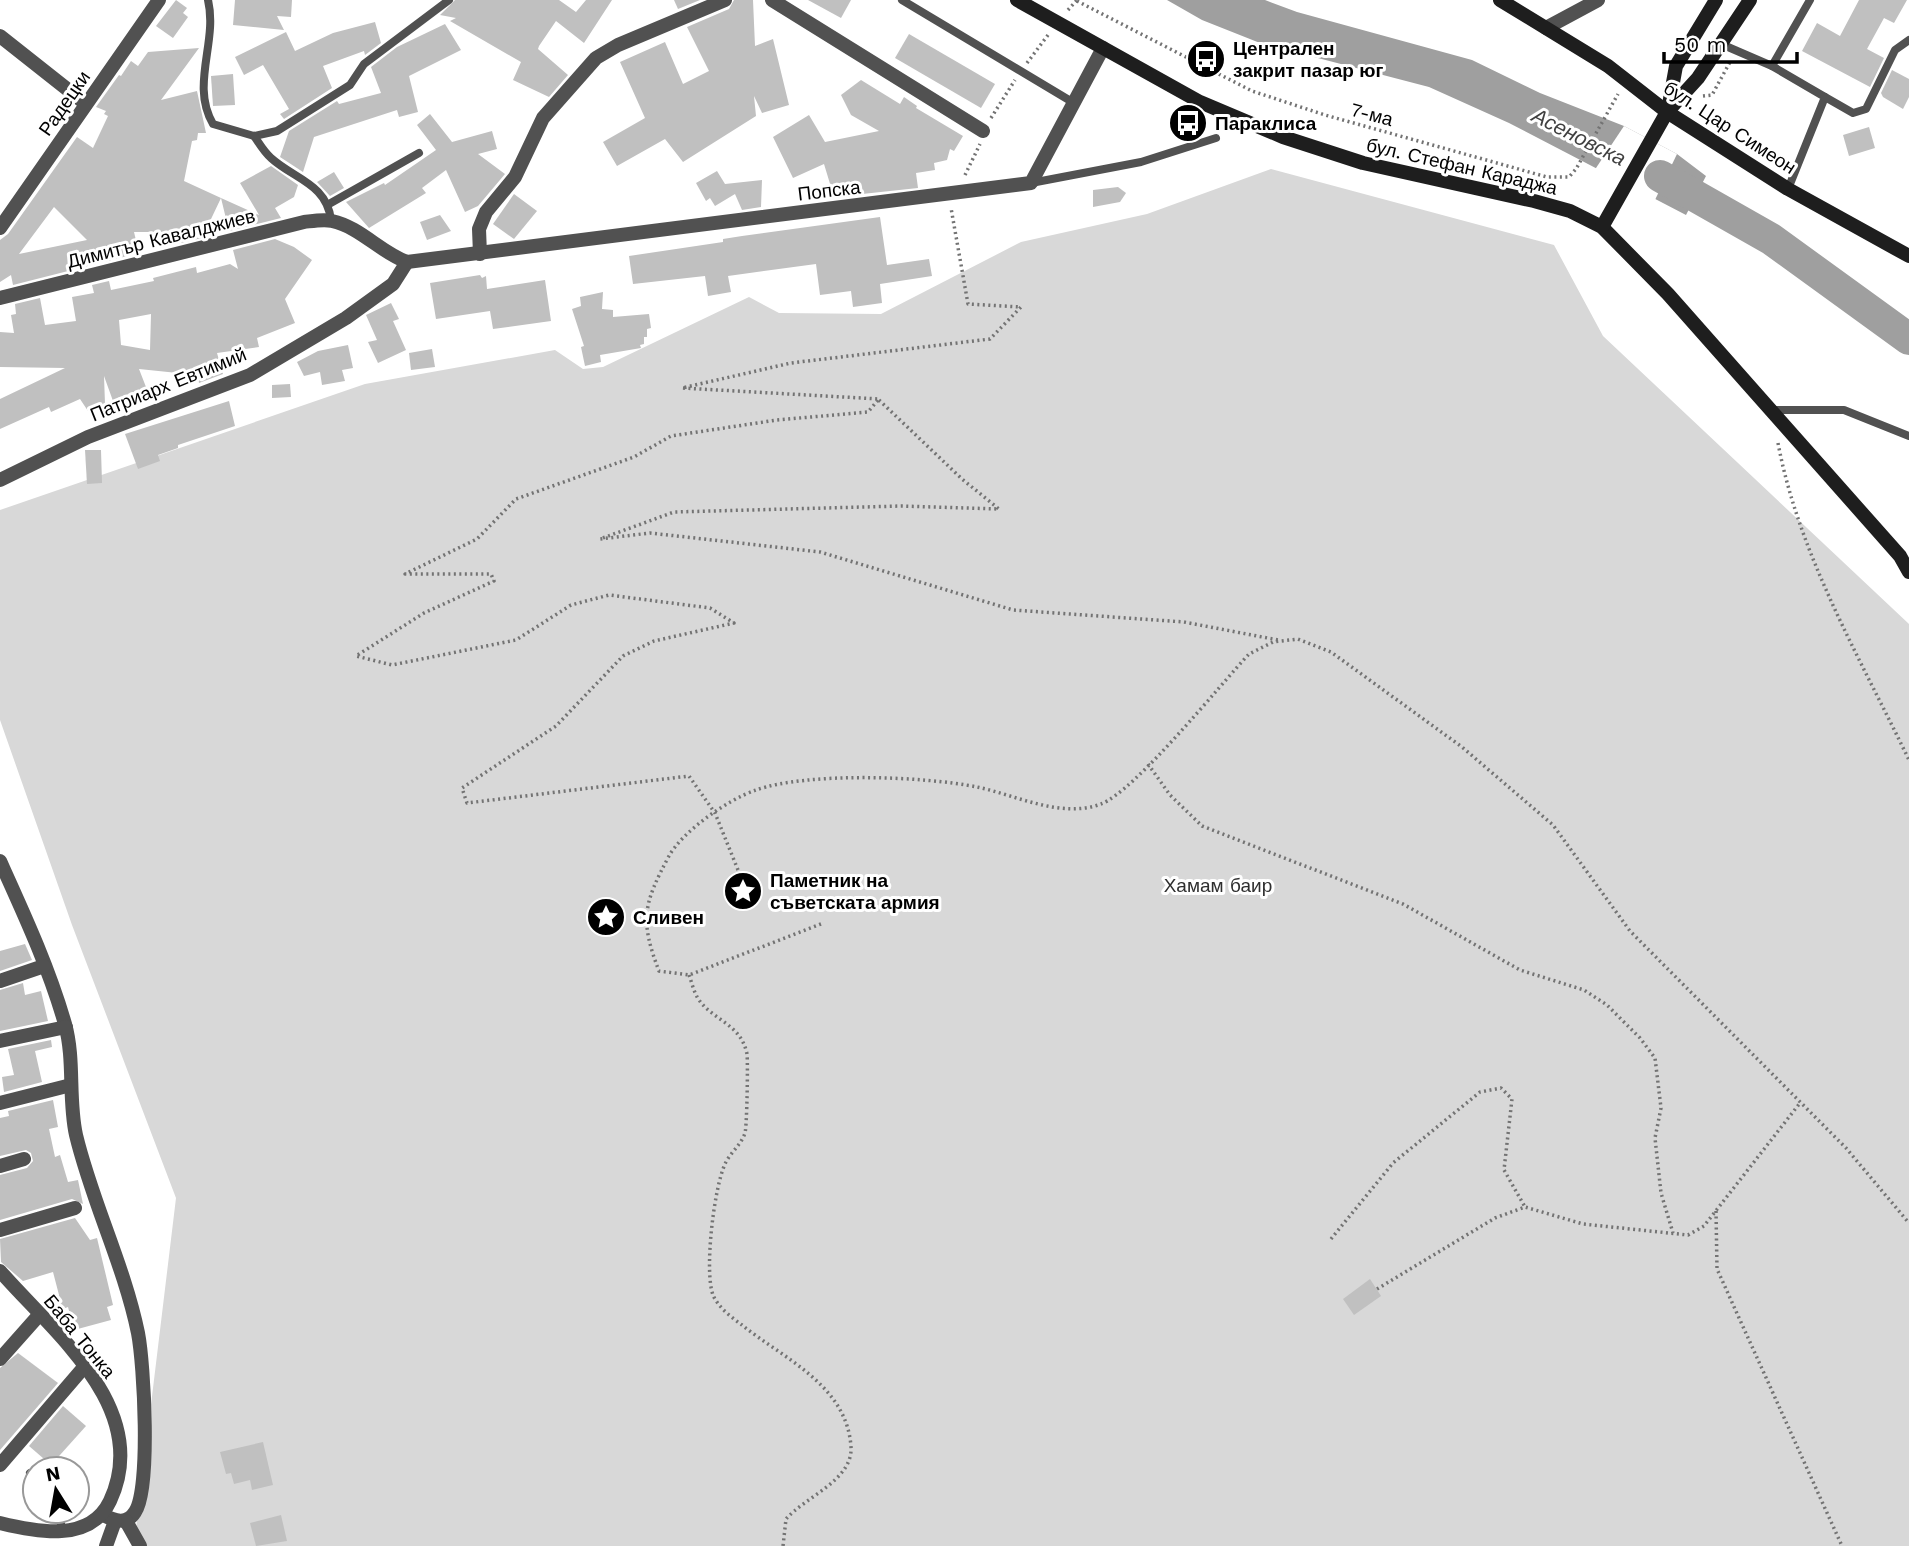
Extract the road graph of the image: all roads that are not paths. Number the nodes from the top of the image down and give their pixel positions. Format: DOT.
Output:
graph roads {
  1 [pos="159,0"];
  2 [pos="208,0"];
  3 [pos="449,0"];
  4 [pos="725,0"];
  5 [pos="772,0"];
  6 [pos="902,0"];
  7 [pos="1017,0"];
  8 [pos="1500,0"];
  9 [pos="1598,0"];
  10 [pos="1716,0"];
  11 [pos="1750,0"];
  12 [pos="1810,0"];
  13 [pos="1546,28"];
  14 [pos="0,36"];
  15 [pos="1909,40"];
  16 [pos="1721,44"];
  17 [pos="1103,48"];
  18 [pos="1772,66"];
  19 [pos="1825,97"];
  20 [pos="1074,103"];
  21 [pos="86,104"];
  22 [pos="1668,112"];
  23 [pos="983,131"];
  24 [pos="254,136"];
  25 [pos="1216,138"];
  26 [pos="419,153"];
  27 [pos="1031,183"];
  28 [pos="1788,189"];
  29 [pos="329,204"];
  30 [pos="331,220"];
  31 [pos="1602,227"];
  32 [pos="0,228"];
  33 [pos="480,254"];
  34 [pos="1909,256"];
  35 [pos="407,262"];
  36 [pos="0,298"];
  37 [pos="1772,410"];
  38 [pos="1909,436"];
  39 [pos="0,480"];
  40 [pos="1906,555"];
  41 [pos="1909,572"];
  42 [pos="0,861"];
  43 [pos="44,966"];
  44 [pos="0,981"];
  45 [pos="66,1027"];
  46 [pos="0,1041"];
  47 [pos="71,1085"];
  48 [pos="0,1103"];
  49 [pos="23,1159"];
  50 [pos="0,1166"];
  51 [pos="75,1208"];
  52 [pos="0,1230"];
  53 [pos="0,1271"];
  54 [pos="40,1314"];
  55 [pos="0,1359"];
  56 [pos="85,1366"];
  57 [pos="0,1465"];
  58 [pos="114,1519"];
  59 [pos="0,1523"];
  60 [pos="61,1525"];
  61 [pos="64,1532"];
  62 [pos="106,1546"];
  63 [pos="139,1546"];
  1 -- 21 [label="street, Радецки"];
  2 -- 24 [label="lane"];
  3 -- 24 [label="lane"];
  4 -- 33 [label="street"];
  5 -- 23 [label="street"];
  6 -- 20 [label="lane"];
  7 -- 17 [label="main road, бул. Стефан Караджа"];
  8 -- 13 [label="main road, бул. Цар Симеон"];
  9 -- 13 [label="street"];
  10 -- 22 [label="main road"];
  11 -- 16 [label="main road"];
  12 -- 18 [label="lane"];
  13 -- 22 [label="main road, бул. Цар Симеон"];
  14 -- 21 [label="street"];
  15 -- 19 [label="lane"];
  16 -- 18 [label="lane"];
  16 -- 22 [label="main road"];
  17 -- 20 [label="street"];
  17 -- 31 [label="main road, бул. Стефан Караджа"];
  18 -- 19 [label="lane"];
  19 -- 28 [label="lane"];
  20 -- 27 [label="street"];
  21 -- 32 [label="street, Радецки"];
  22 -- 28 [label="main road, бул. Цар Симеон"];
  22 -- 31 [label="main road"];
  24 -- 29 [label="lane"];
  25 -- 27 [label="lane"];
  26 -- 29 [label="lane"];
  27 -- 33 [label="street, Попска"];
  28 -- 34 [label="main road, бул. Цар Симеон"];
  29 -- 30 [label="lane"];
  30 -- 35 [label="street"];
  30 -- 36 [label="street, Димитър Кавалджиев"];
  31 -- 37 [label="main road, бул. Стефан Караджа"];
  33 -- 35 [label="street, Попска"];
  35 -- 39 [label="street, Патриарх Евтимий"];
  37 -- 38 [label="lane"];
  37 -- 40 [label="main road, бул. Стефан Караджа"];
  40 -- 41 [label="main road, бул. Стефан Караджа"];
  42 -- 43 [label="street"];
  43 -- 44 [label="street"];
  43 -- 45 [label="street"];
  45 -- 46 [label="street"];
  45 -- 47 [label="street"];
  47 -- 48 [label="street"];
  47 -- 58 [label="street"];
  49 -- 50 [label="street"];
  51 -- 52 [label="street"];
  53 -- 54 [label="street, Баба Тонка"];
  54 -- 55 [label="street"];
  54 -- 56 [label="street, Баба Тонка"];
  56 -- 57 [label="street"];
  56 -- 58 [label="street, Баба Тонка"];
  58 -- 61 [label="street"];
  58 -- 62 [label="street"];
  58 -- 63 [label="street"];
  59 -- 61 [label="street"];
  60 -- 61 [label="lane"];
}
